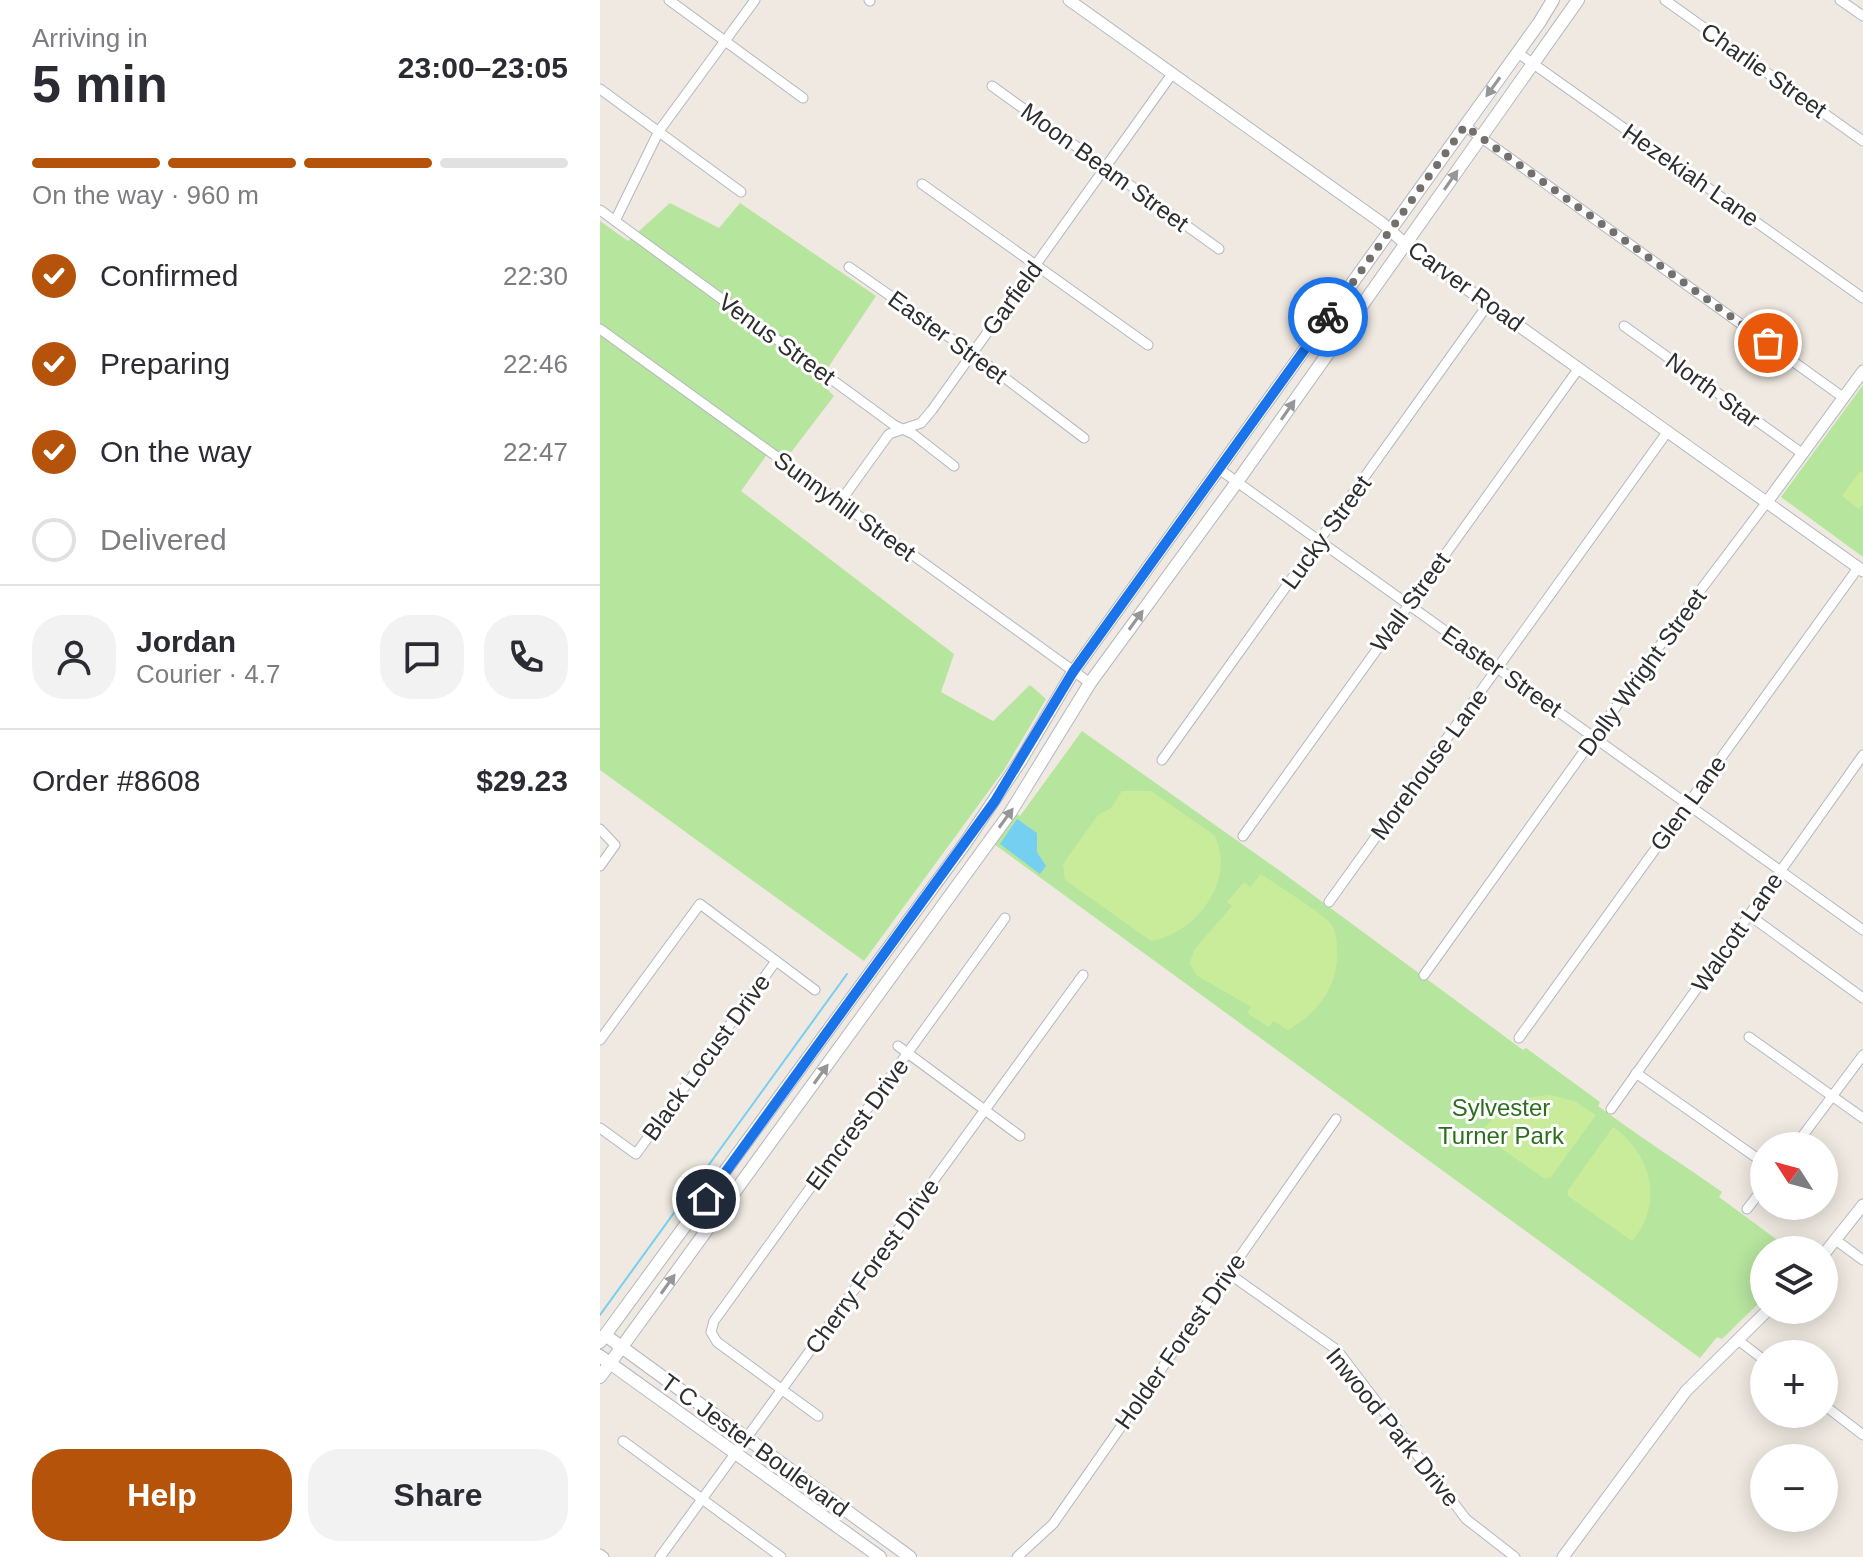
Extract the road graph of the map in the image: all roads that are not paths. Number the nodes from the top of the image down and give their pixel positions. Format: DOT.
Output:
graph roads {
  1 [pos="669,0"];
  2 [pos="755,0"];
  3 [pos="1069,0"];
  4 [pos="1553,0"];
  5 [pos="1578,0"];
  6 [pos="1665,0"];
  7 [pos="1840,0"];
  8 [pos="1863,16"];
  9 [pos="725,40"];
  10 [pos="1518,53"];
  11 [pos="1534,63"];
  12 [pos="1172,74"];
  13 [pos="992,86"];
  14 [pos="600,89"];
  15 [pos="803,98"];
  16 [pos="1465,126"];
  17 [pos="659,131"];
  18 [pos="1481,138"];
  19 [pos="1863,141"];
  20 [pos="1107,167"];
  21 [pos="922,184"];
  22 [pos="741,192"];
  23 [pos="600,210"];
  24 [pos="615,221"];
  25 [pos="1390,230"];
  26 [pos="1406,244"];
  27 [pos="1219,249"];
  28 [pos="1035,266"];
  29 [pos="849,267"];
  30 [pos="1863,298"];
  31 [pos="1489,303"];
  32 [pos="1624,326"];
  33 [pos="600,329"];
  34 [pos="1148,345"];
  35 [pos="972,353"];
  36 [pos="1302,353"];
  37 [pos="1320,366"];
  38 [pos="1579,368"];
  39 [pos="1863,371"];
  40 [pos="1844,398"];
  41 [pos="902,429"];
  42 [pos="1668,431"];
  43 [pos="1084,438"];
  44 [pos="1803,454"];
  45 [pos="954,466"];
  46 [pos="1219,469"];
  47 [pos="1237,482"];
  48 [pos="1767,502"];
  49 [pos="845,507"];
  50 [pos="1320,540"];
  51 [pos="1860,570"];
  52 [pos="1408,605"];
  53 [pos="1498,668"];
  54 [pos="1073,672"];
  55 [pos="1090,683"];
  56 [pos="1595,737"];
  57 [pos="1863,755"];
  58 [pos="1162,760"];
  59 [pos="1688,803"];
  60 [pos="600,829"];
  61 [pos="1243,836"];
  62 [pos="966,842"];
  63 [pos="981,853"];
  64 [pos="600,866"];
  65 [pos="1780,871"];
  66 [pos="1329,902"];
  67 [pos="1749,915"];
  68 [pos="1005,918"];
  69 [pos="1863,930"];
  70 [pos="776,961"];
  71 [pos="1083,975"];
  72 [pos="1424,975"];
  73 [pos="815,990"];
  74 [pos="1863,998"];
  75 [pos="845,1008"];
  76 [pos="861,1019"];
  77 [pos="1749,1037"];
  78 [pos="1519,1038"];
  79 [pos="600,1040"];
  80 [pos="898,1046"];
  81 [pos="908,1053"];
  82 [pos="1863,1055"];
  83 [pos="1636,1073"];
  84 [pos="1832,1096"];
  85 [pos="1611,1109"];
  86 [pos="987,1110"];
  87 [pos="1863,1118"];
  88 [pos="1336,1119"];
  89 [pos="600,1128"];
  90 [pos="1805,1132"];
  91 [pos="1020,1136"];
  92 [pos="1750,1153"];
  93 [pos="724,1174"];
  94 [pos="740,1185"];
  95 [pos="1750,1205"];
  96 [pos="1863,1205"];
  97 [pos="1747,1209"];
  98 [pos="1838,1240"];
  99 [pos="1838,1242"];
  100 [pos="1863,1260"];
  101 [pos="1228,1273"];
  102 [pos="1754,1324"];
  103 [pos="602,1337"];
  104 [pos="1738,1340"];
  105 [pos="622,1347"];
  106 [pos="1750,1349"];
  107 [pos="605,1360"];
  108 [pos="600,1377"];
  109 [pos="781,1389"];
  110 [pos="818,1416"];
  111 [pos="1838,1416"];
  112 [pos="1863,1435"];
  113 [pos="746,1438"];
  114 [pos="623,1441"];
  115 [pos="734,1453"];
  116 [pos="702,1499"];
  117 [pos="872,1530"];
  118 [pos="862,1544"];
  119 [pos="660,1557"];
  120 [pos="780,1557"];
  121 [pos="880,1557"];
  122 [pos="910,1557"];
  123 [pos="1017,1557"];
  124 [pos="1515,1557"];
  125 [pos="1563,1557"];
  1 -- 9 [label="street"];
  2 -- 9 [label="street"];
  3 -- 12 [label="street, Carver Road"];
  4 -- 10 [label="main road"];
  5 -- 11 [label="main road"];
  6 -- 19 [label="street, Charlie Street"];
  7 -- 8 [label="street"];
  9 -- 15 [label="street"];
  9 -- 17 [label="street"];
  10 -- 11 [label="street, Hezekiah Lane"];
  10 -- 16 [label="main road, one-way"];
  11 -- 18 [label="main road"];
  11 -- 30 [label="street, Hezekiah Lane"];
  12 -- 20 [label="street, Garfield"];
  12 -- 25 [label="street, Carver Road"];
  13 -- 20 [label="street, Moon Beam Street"];
  14 -- 17 [label="street"];
  16 -- 18 [label="street"];
  16 -- 25 [label="main road"];
  17 -- 22 [label="street"];
  17 -- 24 [label="street"];
  26 -- 18 [label="main road, one-way"];
  18 -- 40 [label="street"];
  20 -- 27 [label="street, Moon Beam Street"];
  20 -- 28 [label="street, Garfield"];
  21 -- 28 [label="street"];
  23 -- 24 [label="street, Venus Street"];
  24 -- 41 [label="street, Venus Street"];
  25 -- 26 [label="street, Carver Road"];
  25 -- 36 [label="main road"];
  26 -- 31 [label="street, Carver Road"];
  26 -- 37 [label="main road"];
  28 -- 34 [label="street"];
  28 -- 35 [label="street, Garfield"];
  29 -- 35 [label="street, Easter Street"];
  31 -- 38 [label="street, Carver Road"];
  31 -- 50 [label="street, Lucky Street"];
  32 -- 44 [label="street, North Star"];
  33 -- 49 [label="street, Sunnyhill Street"];
  35 -- 41 [label="street, Garfield"];
  35 -- 43 [label="street, Easter Street"];
  36 -- 37 [label="main road"];
  36 -- 46 [label="main road"];
  47 -- 37 [label="main road, one-way"];
  38 -- 42 [label="street, Carver Road"];
  38 -- 52 [label="street, Wall Street"];
  39 -- 40 [label="street, Dolly Wright Street"];
  40 -- 44 [label="street, Dolly Wright Street"];
  41 -- 45 [label="street, Venus Street"];
  41 -- 49 [label="street, Garfield"];
  42 -- 48 [label="street, Carver Road"];
  42 -- 53 [label="street, Morehouse Lane"];
  44 -- 48 [label="street, Dolly Wright Street"];
  46 -- 47 [label="street, Easter Street"];
  46 -- 54 [label="main road"];
  47 -- 50 [label="street, Easter Street"];
  55 -- 47 [label="main road, one-way"];
  48 -- 51 [label="street, Carver Road"];
  48 -- 56 [label="street, Dolly Wright Street"];
  49 -- 54 [label="street, Sunnyhill Street"];
  50 -- 52 [label="street, Easter Street"];
  50 -- 58 [label="street, Lucky Street"];
  51 -- 59 [label="street, Glen Lane"];
  52 -- 53 [label="street, Easter Street"];
  52 -- 61 [label="street, Wall Street"];
  53 -- 56 [label="street, Easter Street"];
  53 -- 66 [label="street, Morehouse Lane"];
  54 -- 55 [label="street, Sunnyhill Street"];
  54 -- 62 [label="main road"];
  63 -- 55 [label="main road, one-way"];
  56 -- 59 [label="street, Easter Street"];
  56 -- 72 [label="street, Dolly Wright Street"];
  57 -- 65 [label="street, Walcott Lane"];
  59 -- 65 [label="street, Easter Street"];
  59 -- 78 [label="street, Glen Lane"];
  60 -- 64 [label="street"];
  62 -- 63 [label="main road"];
  62 -- 75 [label="main road"];
  63 -- 76 [label="main road"];
  65 -- 67 [label="street, Walcott Lane"];
  65 -- 69 [label="street, Easter Street"];
  67 -- 74 [label="street"];
  67 -- 83 [label="street, Walcott Lane"];
  68 -- 81 [label="street, Elmcrest Drive"];
  70 -- 73 [label="street"];
  70 -- 79 [label="street"];
  70 -- 89 [label="street, Black Locust Drive"];
  71 -- 86 [label="street, Cherry Forest Drive"];
  75 -- 76 [label="main road"];
  75 -- 93 [label="main road"];
  94 -- 76 [label="main road, one-way"];
  77 -- 84 [label="street"];
  80 -- 81 [label="street"];
  81 -- 86 [label="street"];
  81 -- 109 [label="street, Elmcrest Drive"];
  82 -- 84 [label="street"];
  83 -- 85 [label="street, Walcott Lane"];
  83 -- 92 [label="street"];
  84 -- 87 [label="street"];
  84 -- 90 [label="street"];
  86 -- 91 [label="street"];
  86 -- 109 [label="street, Cherry Forest Drive"];
  88 -- 101 [label="street, Holder Forest Drive"];
  93 -- 94 [label="main road"];
  93 -- 103 [label="main road"];
  105 -- 94 [label="main road, one-way"];
  95 -- 97 [label="street"];
  96 -- 98 [label="street"];
  99 -- 100 [label="street"];
  101 -- 123 [label="street, Holder Forest Drive"];
  101 -- 124 [label="street, Inwood Park Drive"];
  102 -- 104 [label="street"];
  103 -- 105 [label="main road, T C Jester Boulevard"];
  104 -- 106 [label="street"];
  104 -- 125 [label="street"];
  105 -- 107 [label="main road"];
  105 -- 113 [label="main road, T C Jester Boulevard"];
  107 -- 108 [label="main road"];
  107 -- 115 [label="main road, T C Jester Boulevard"];
  109 -- 110 [label="street"];
  109 -- 113 [label="street, Cherry Forest Drive"];
  111 -- 112 [label="street"];
  113 -- 115 [label="street, Cherry Forest Drive"];
  113 -- 117 [label="main road, T C Jester Boulevard"];
  114 -- 116 [label="street"];
  115 -- 116 [label="street, Cherry Forest Drive"];
  115 -- 118 [label="main road, T C Jester Boulevard"];
  116 -- 119 [label="street, Cherry Forest Drive"];
  116 -- 120 [label="street"];
  117 -- 118 [label="main road"];
  117 -- 122 [label="main road, T C Jester Boulevard"];
  118 -- 121 [label="main road, T C Jester Boulevard"];
}
